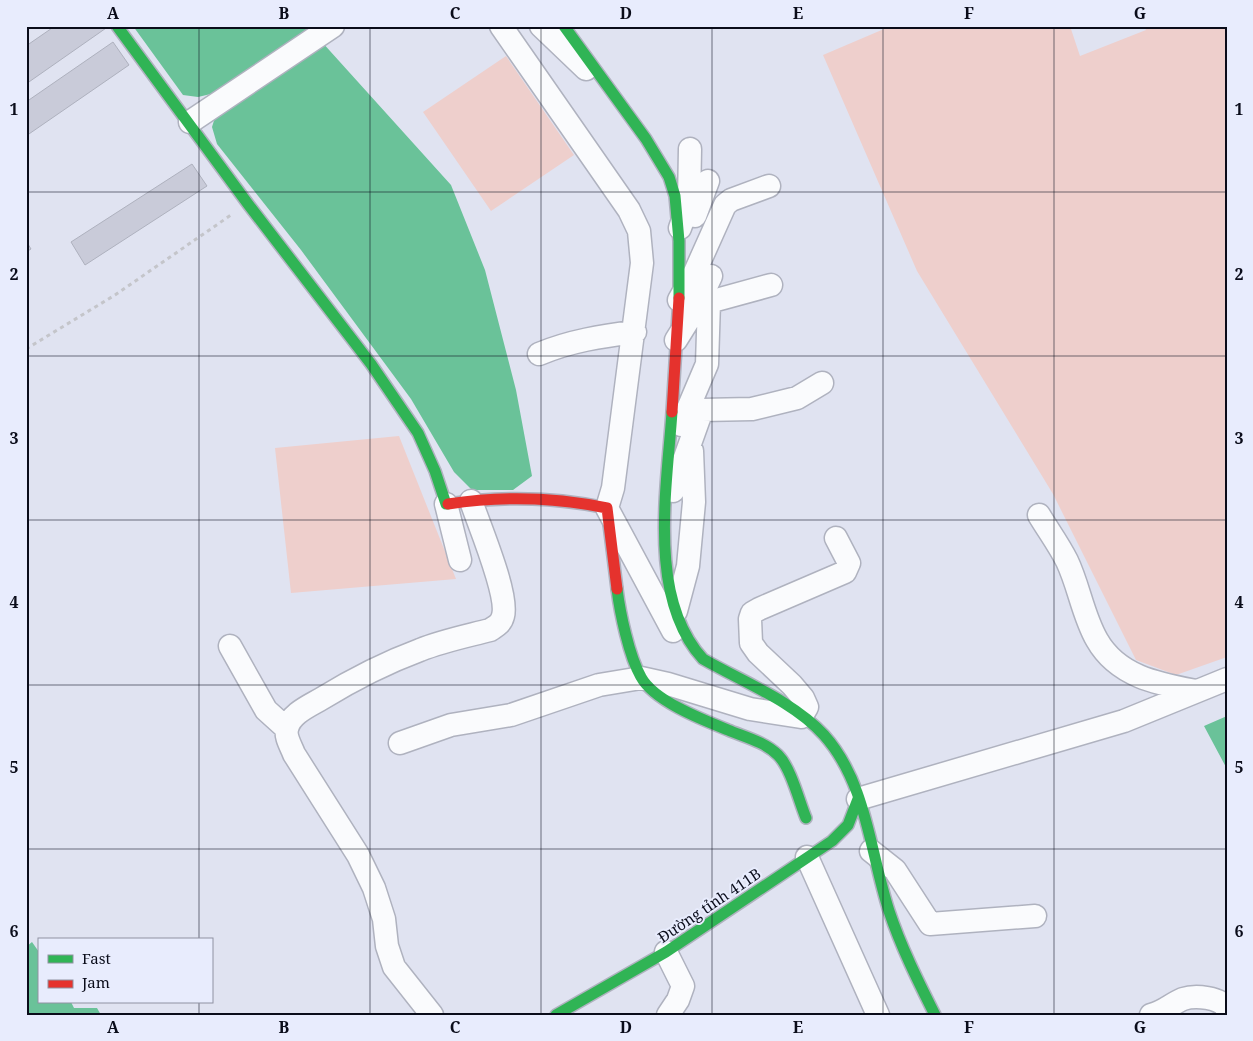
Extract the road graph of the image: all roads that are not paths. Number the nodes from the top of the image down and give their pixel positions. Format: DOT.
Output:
graph roads {
  1 [pos="117,26"];
  2 [pos="333,26"];
  3 [pos="501,26"];
  4 [pos="541,26"];
  5 [pos="564,26"];
  6 [pos="607,88"];
  7 [pos="190,122"];
  8 [pos="690,149"];
  9 [pos="708,181"];
  10 [pos="769,186"];
  11 [pos="678,244"];
  12 [pos="711,276"];
  13 [pos="771,285"];
  14 [pos="679,300"];
  15 [pos="635,332"];
  16 [pos="676,340"];
  17 [pos="539,354"];
  18 [pos="822,383"];
  19 [pos="692,436"];
  20 [pos="668,453"];
  21 [pos="471,501"];
  22 [pos="446,504"];
  23 [pos="607,508"];
  24 [pos="665,511"];
  25 [pos="1039,515"];
  26 [pos="836,538"];
  27 [pos="460,560"];
  28 [pos="676,611"];
  29 [pos="230,646"];
  30 [pos="691,646"];
  31 [pos="641,678"];
  32 [pos="1227,678"];
  33 [pos="1196,691"];
  34 [pos="801,717"];
  35 [pos="287,729"];
  36 [pos="400,743"];
  37 [pos="858,799"];
  38 [pos="806,818"];
  39 [pos="871,851"];
  40 [pos="807,858"];
  41 [pos="1035,916"];
  42 [pos="666,952"];
  43 [pos="924,993"];
  44 [pos="1227,1009"];
  45 [pos="432,1015"];
  46 [pos="556,1015"];
  47 [pos="668,1015"];
  48 [pos="878,1015"];
  49 [pos="935,1015"];
  50 [pos="951,1015"];
  51 [pos="1151,1015"];
  1 -- 7 [label="main road"];
  2 -- 7 [label="street"];
  3 -- 15 [label="street"];
  4 -- 6 [label="street"];
  5 -- 6 [label="main road"];
  6 -- 11 [label="main road"];
  7 -- 22 [label="main road"];
  8 -- 11 [label="street"];
  9 -- 11 [label="street"];
  10 -- 14 [label="street"];
  11 -- 14 [label="main road"];
  12 -- 16 [label="street"];
  13 -- 20 [label="street"];
  14 -- 16 [label="main road"];
  15 -- 17 [label="street"];
  15 -- 23 [label="street"];
  16 -- 20 [label="main road"];
  18 -- 19 [label="street"];
  19 -- 24 [label="street"];
  19 -- 28 [label="street"];
  20 -- 24 [label="main road"];
  21 -- 22 [label="main road"];
  21 -- 23 [label="main road"];
  21 -- 35 [label="street"];
  22 -- 27 [label="street"];
  23 -- 30 [label="street"];
  23 -- 31 [label="main road"];
  24 -- 28 [label="main road"];
  25 -- 33 [label="street"];
  26 -- 34 [label="street"];
  28 -- 30 [label="main road"];
  29 -- 35 [label="street"];
  30 -- 34 [label="main road"];
  31 -- 34 [label="street"];
  31 -- 36 [label="street"];
  31 -- 38 [label="main road"];
  32 -- 33 [label="street"];
  33 -- 37 [label="street"];
  34 -- 37 [label="main road"];
  35 -- 45 [label="street"];
  37 -- 39 [label="main road"];
  37 -- 40 [label="main road, Đường tỉnh 411B"];
  39 -- 41 [label="street"];
  39 -- 43 [label="main road"];
  40 -- 42 [label="main road, Đường tỉnh 411B"];
  40 -- 48 [label="street"];
  42 -- 46 [label="main road, Đường tỉnh 411B"];
  42 -- 47 [label="street"];
  43 -- 49 [label="main road"];
  43 -- 50 [label="street"];
  44 -- 51 [label="street"];
}
